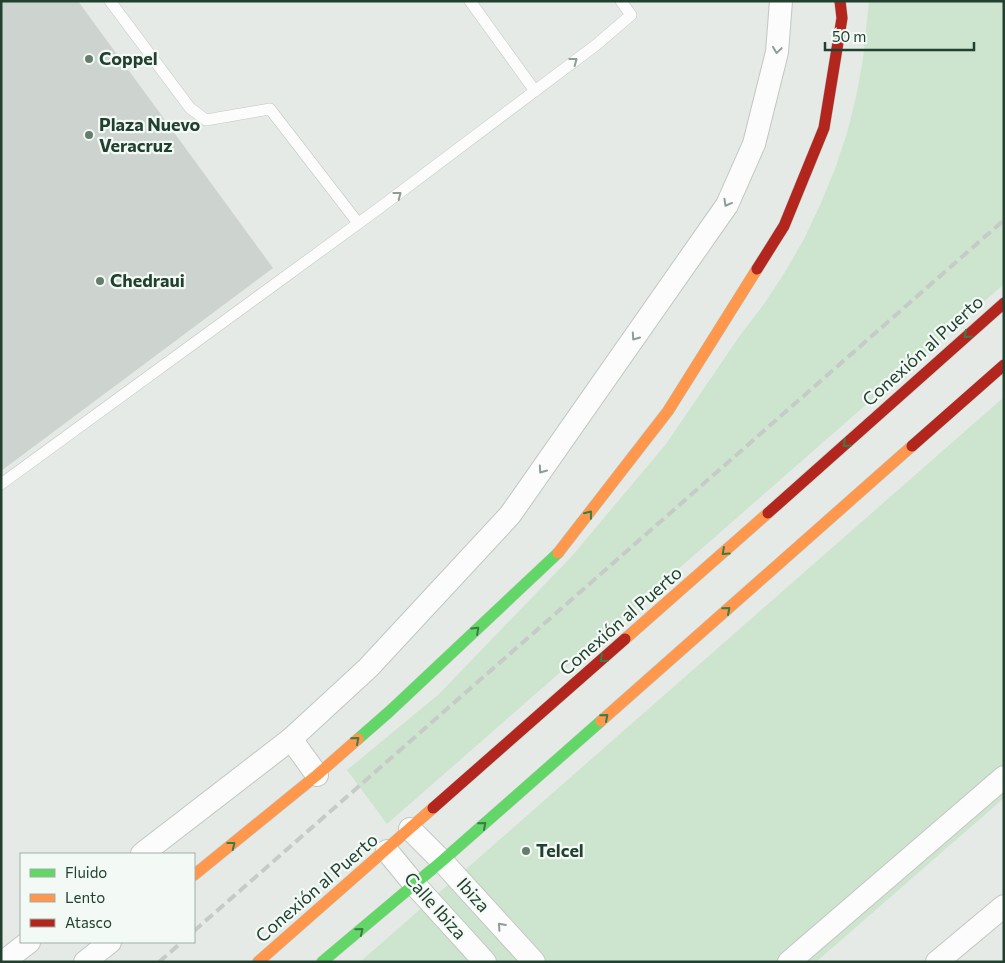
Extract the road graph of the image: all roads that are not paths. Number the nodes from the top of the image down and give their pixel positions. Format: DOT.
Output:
graph roads {
  1 [pos="110,1"];
  2 [pos="470,1"];
  3 [pos="621,1"];
  4 [pos="781,1"];
  5 [pos="840,1"];
  6 [pos="536,91"];
  7 [pos="358,223"];
  8 [pos="1004,303"];
  9 [pos="1004,365"];
  10 [pos="1,484"];
  11 [pos="291,739"];
  12 [pos="317,775"];
  13 [pos="1004,777"];
  14 [pos="410,829"];
  15 [pos="386,851"];
  16 [pos="143,853"];
  17 [pos="442,861"];
  18 [pos="195,874"];
  19 [pos="415,885"];
  20 [pos="1004,906"];
  21 [pos="28,943"];
  22 [pos="109,943"];
  23 [pos="3,962"];
  24 [pos="85,962"];
  25 [pos="258,962"];
  26 [pos="322,962"];
  27 [pos="485,962"];
  28 [pos="534,962"];
  29 [pos="789,962"];
  30 [pos="938,962"];
  1 -- 7 [label="lane"];
  2 -- 6 [label="lane"];
  6 -- 3 [label="lane, one-way"];
  4 -- 11 [label="street, one-way"];
  12 -- 5 [label="main road, one-way"];
  7 -- 6 [label="lane, one-way"];
  7 -- 10 [label="lane"];
  8 -- 14 [label="main road, Conexión al Puerto, one-way"];
  17 -- 9 [label="main road, one-way"];
  11 -- 12 [label="street"];
  11 -- 16 [label="street"];
  18 -- 12 [label="main road, one-way"];
  13 -- 29 [label="street"];
  14 -- 15 [label="main road, Conexión al Puerto"];
  14 -- 17 [label="street, Ibiza"];
  15 -- 19 [label="street, Calle Ibiza"];
  15 -- 25 [label="main road, Conexión al Puerto"];
  17 -- 19 [label="main road"];
  28 -- 17 [label="street, Ibiza, one-way"];
  26 -- 19 [label="main road, one-way"];
  19 -- 27 [label="street, Calle Ibiza"];
  20 -- 30 [label="street"];
  21 -- 23 [label="street"];
  22 -- 24 [label="street"];
}
